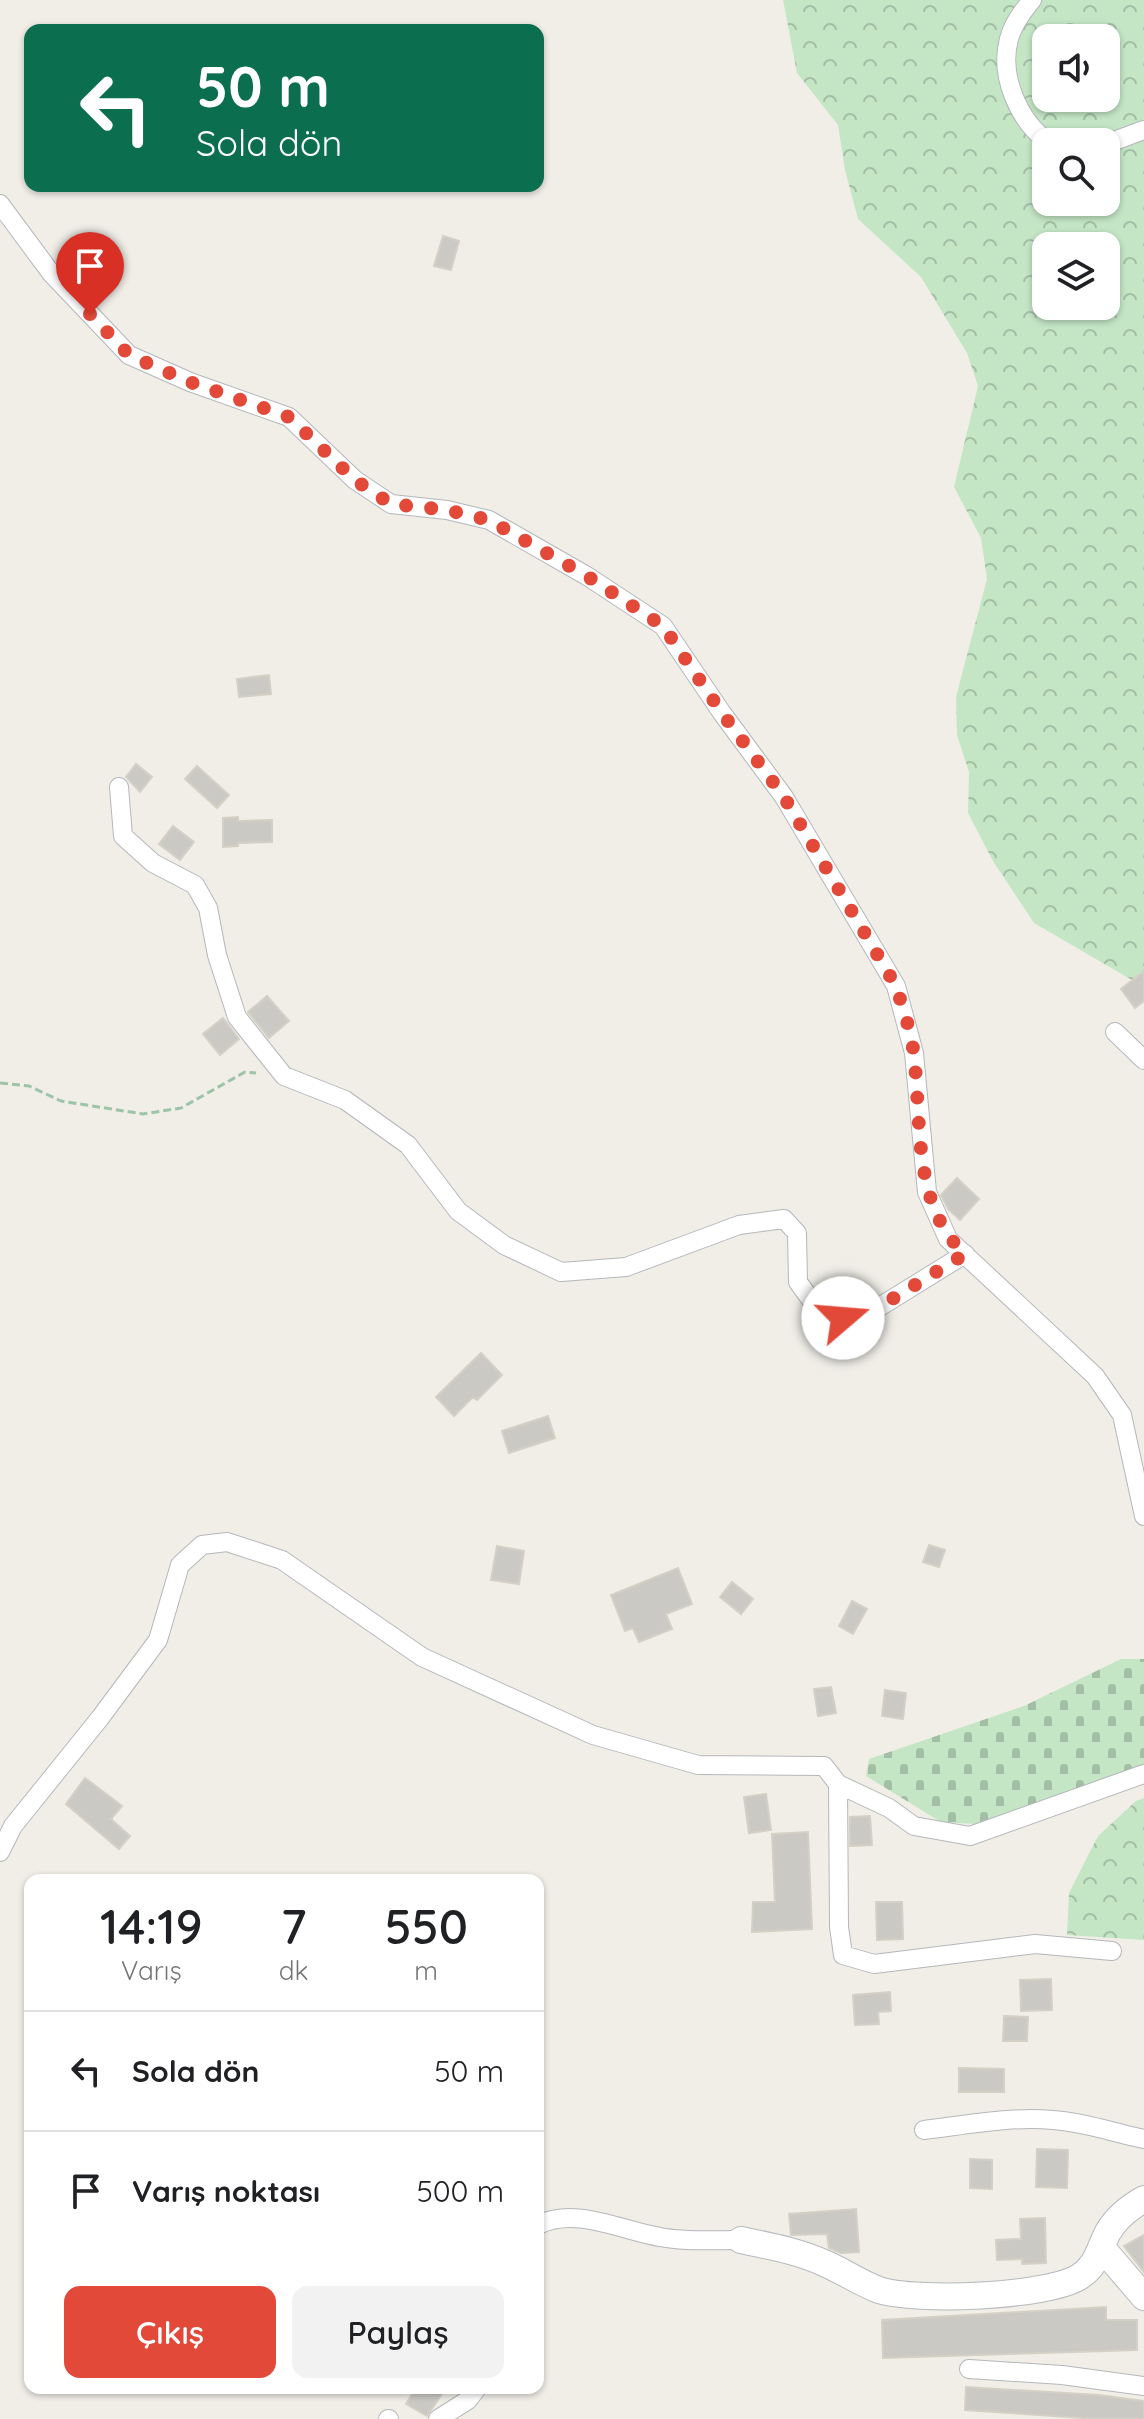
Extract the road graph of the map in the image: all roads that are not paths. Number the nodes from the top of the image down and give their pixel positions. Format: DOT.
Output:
graph roads {
  1 [pos="1032,0"];
  2 [pos="1033,128"];
  3 [pos="1144,130"];
  4 [pos="1120,139"];
  5 [pos="0,204"];
  6 [pos="119,787"];
  7 [pos="1115,1032"];
  8 [pos="1144,1060"];
  9 [pos="965,1254"];
  10 [pos="1144,1516"];
  11 [pos="1144,1774"];
  12 [pos="838,1784"];
  13 [pos="0,1852"];
  14 [pos="1112,1951"];
  15 [pos="924,2130"];
  16 [pos="1144,2139"];
  17 [pos="1144,2199"];
  18 [pos="544,2222"];
  19 [pos="741,2240"];
  20 [pos="1102,2248"];
  21 [pos="1144,2297"];
  22 [pos="969,2369"];
  23 [pos="1144,2386"];
  24 [pos="472,2394"];
  25 [pos="438,2419"];
  1 -- 2 [label="street"];
  3 -- 4 [label="street"];
  5 -- 9 [label="street"];
  6 -- 9 [label="street"];
  7 -- 8 [label="street"];
  9 -- 10 [label="street"];
  11 -- 12 [label="street"];
  12 -- 13 [label="street"];
  12 -- 14 [label="street"];
  15 -- 16 [label="street"];
  17 -- 20 [label="street"];
  18 -- 19 [label="street"];
  19 -- 20 [label="street"];
  20 -- 21 [label="street"];
  22 -- 23 [label="street"];
  24 -- 25 [label="street"];
}
